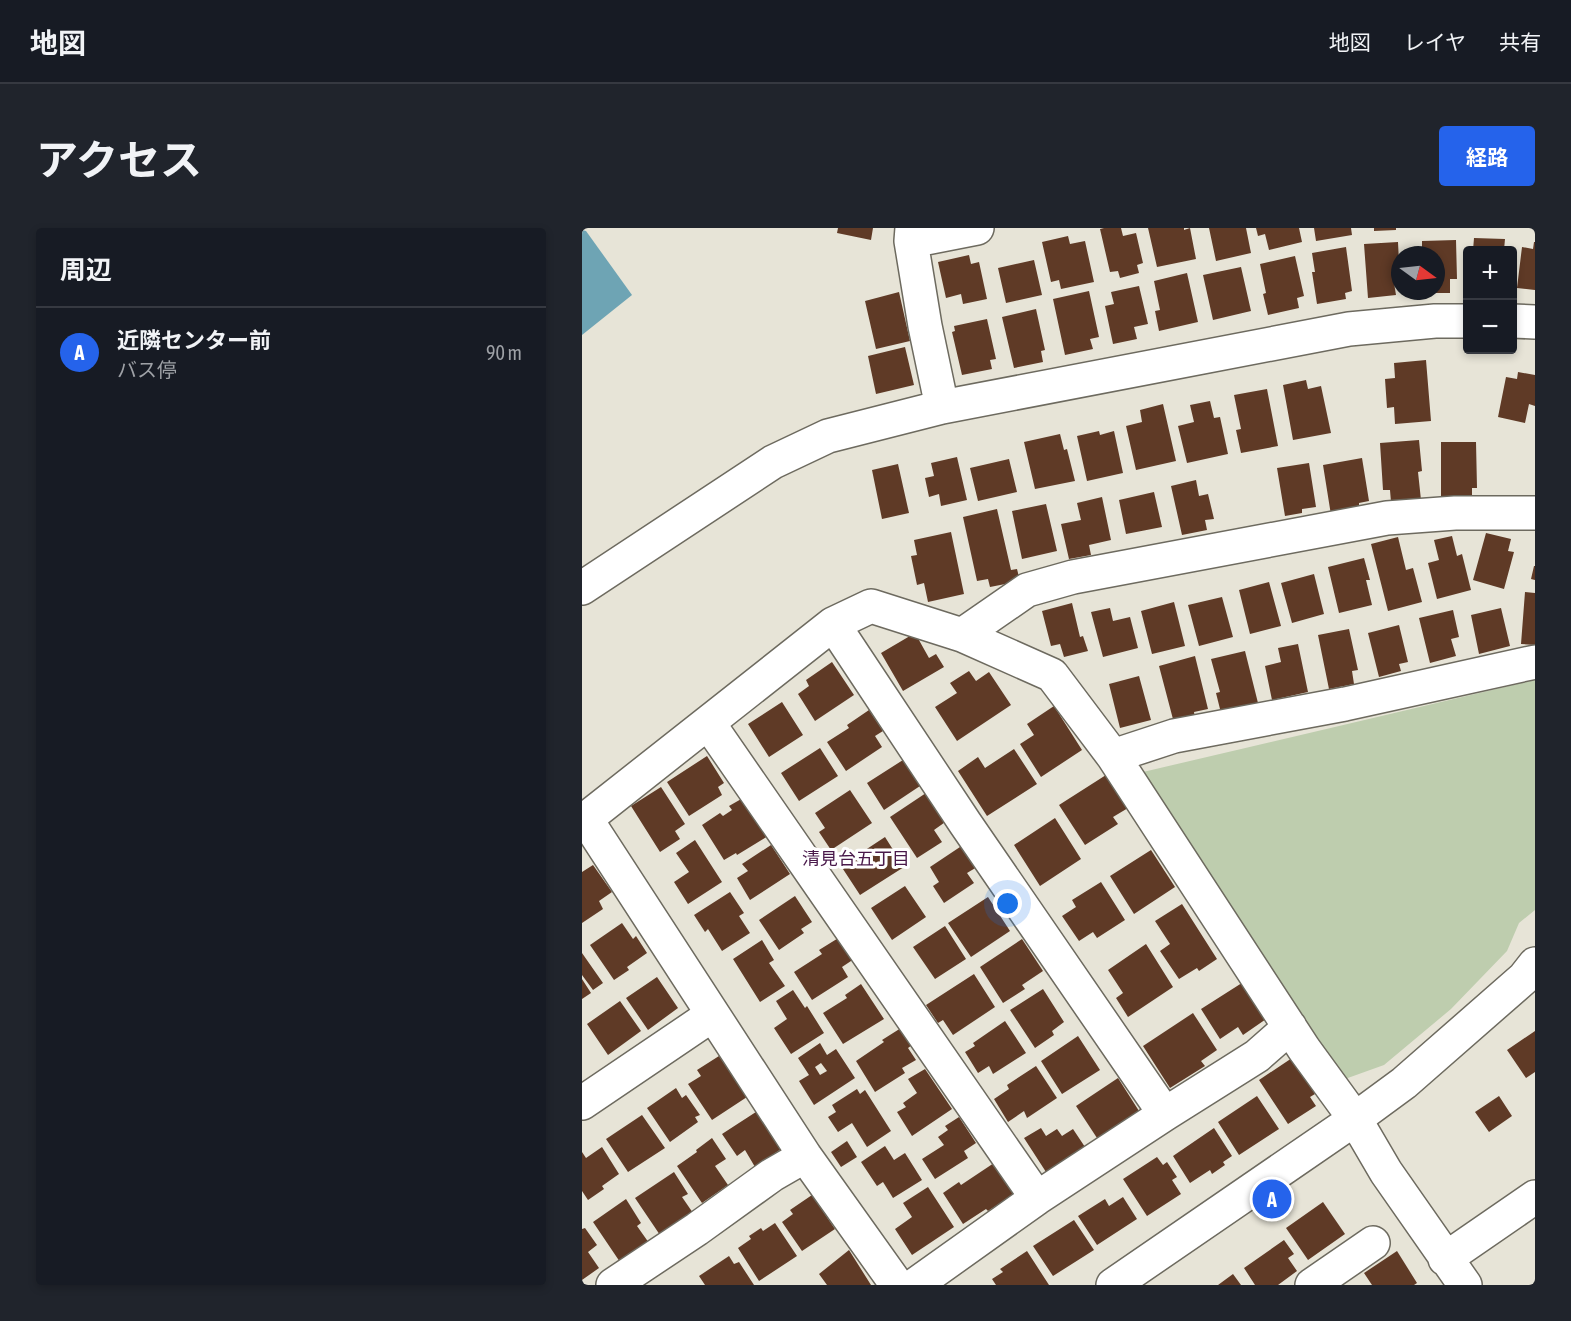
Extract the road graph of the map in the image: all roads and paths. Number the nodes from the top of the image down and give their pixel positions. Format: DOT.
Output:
graph roads {
  1 [pos="977,228"];
  2 [pos="911,234"];
  3 [pos="1463,321"];
  4 [pos="1517,321"];
  5 [pos="1535,322"];
  6 [pos="942,407"];
  7 [pos="1535,513"];
  8 [pos="582,588"];
  9 [pos="833,624"];
  10 [pos="962,635"];
  11 [pos="1535,662"];
  12 [pos="709,724"];
  13 [pos="1113,756"];
  14 [pos="584,820"];
  15 [pos="1535,964"];
  16 [pos="712,1015"];
  17 [pos="1290,1027"];
  18 [pos="582,1102"];
  19 [pos="1165,1114"];
  20 [pos="1355,1119"];
  21 [pos="805,1156"];
  22 [pos="1535,1197"];
  23 [pos="1037,1198"];
  24 [pos="1373,1244"];
  25 [pos="1446,1259"];
  26 [pos="1322,1282"];
  27 [pos="613,1285"];
  28 [pos="897,1285"];
  29 [pos="915,1285"];
  30 [pos="1113,1285"];
  31 [pos="1465,1285"];
  1 -- 2 [label="street"];
  2 -- 6 [label="street"];
  3 -- 6 [label="street"];
  4 -- 5 [label="street"];
  6 -- 8 [label="street"];
  7 -- 10 [label="street"];
  9 -- 10 [label="street"];
  9 -- 12 [label="street"];
  9 -- 19 [label="street"];
  10 -- 13 [label="street"];
  11 -- 13 [label="street"];
  12 -- 14 [label="street"];
  12 -- 23 [label="street"];
  13 -- 17 [label="street"];
  14 -- 16 [label="street"];
  15 -- 20 [label="street"];
  16 -- 18 [label="street"];
  16 -- 21 [label="street"];
  17 -- 19 [label="street"];
  17 -- 20 [label="street"];
  19 -- 23 [label="street"];
  20 -- 25 [label="street"];
  20 -- 30 [label="street"];
  21 -- 27 [label="street"];
  21 -- 28 [label="street"];
  22 -- 25 [label="street"];
  23 -- 29 [label="street"];
  24 -- 26 [label="street"];
  25 -- 31 [label="street"];
}
